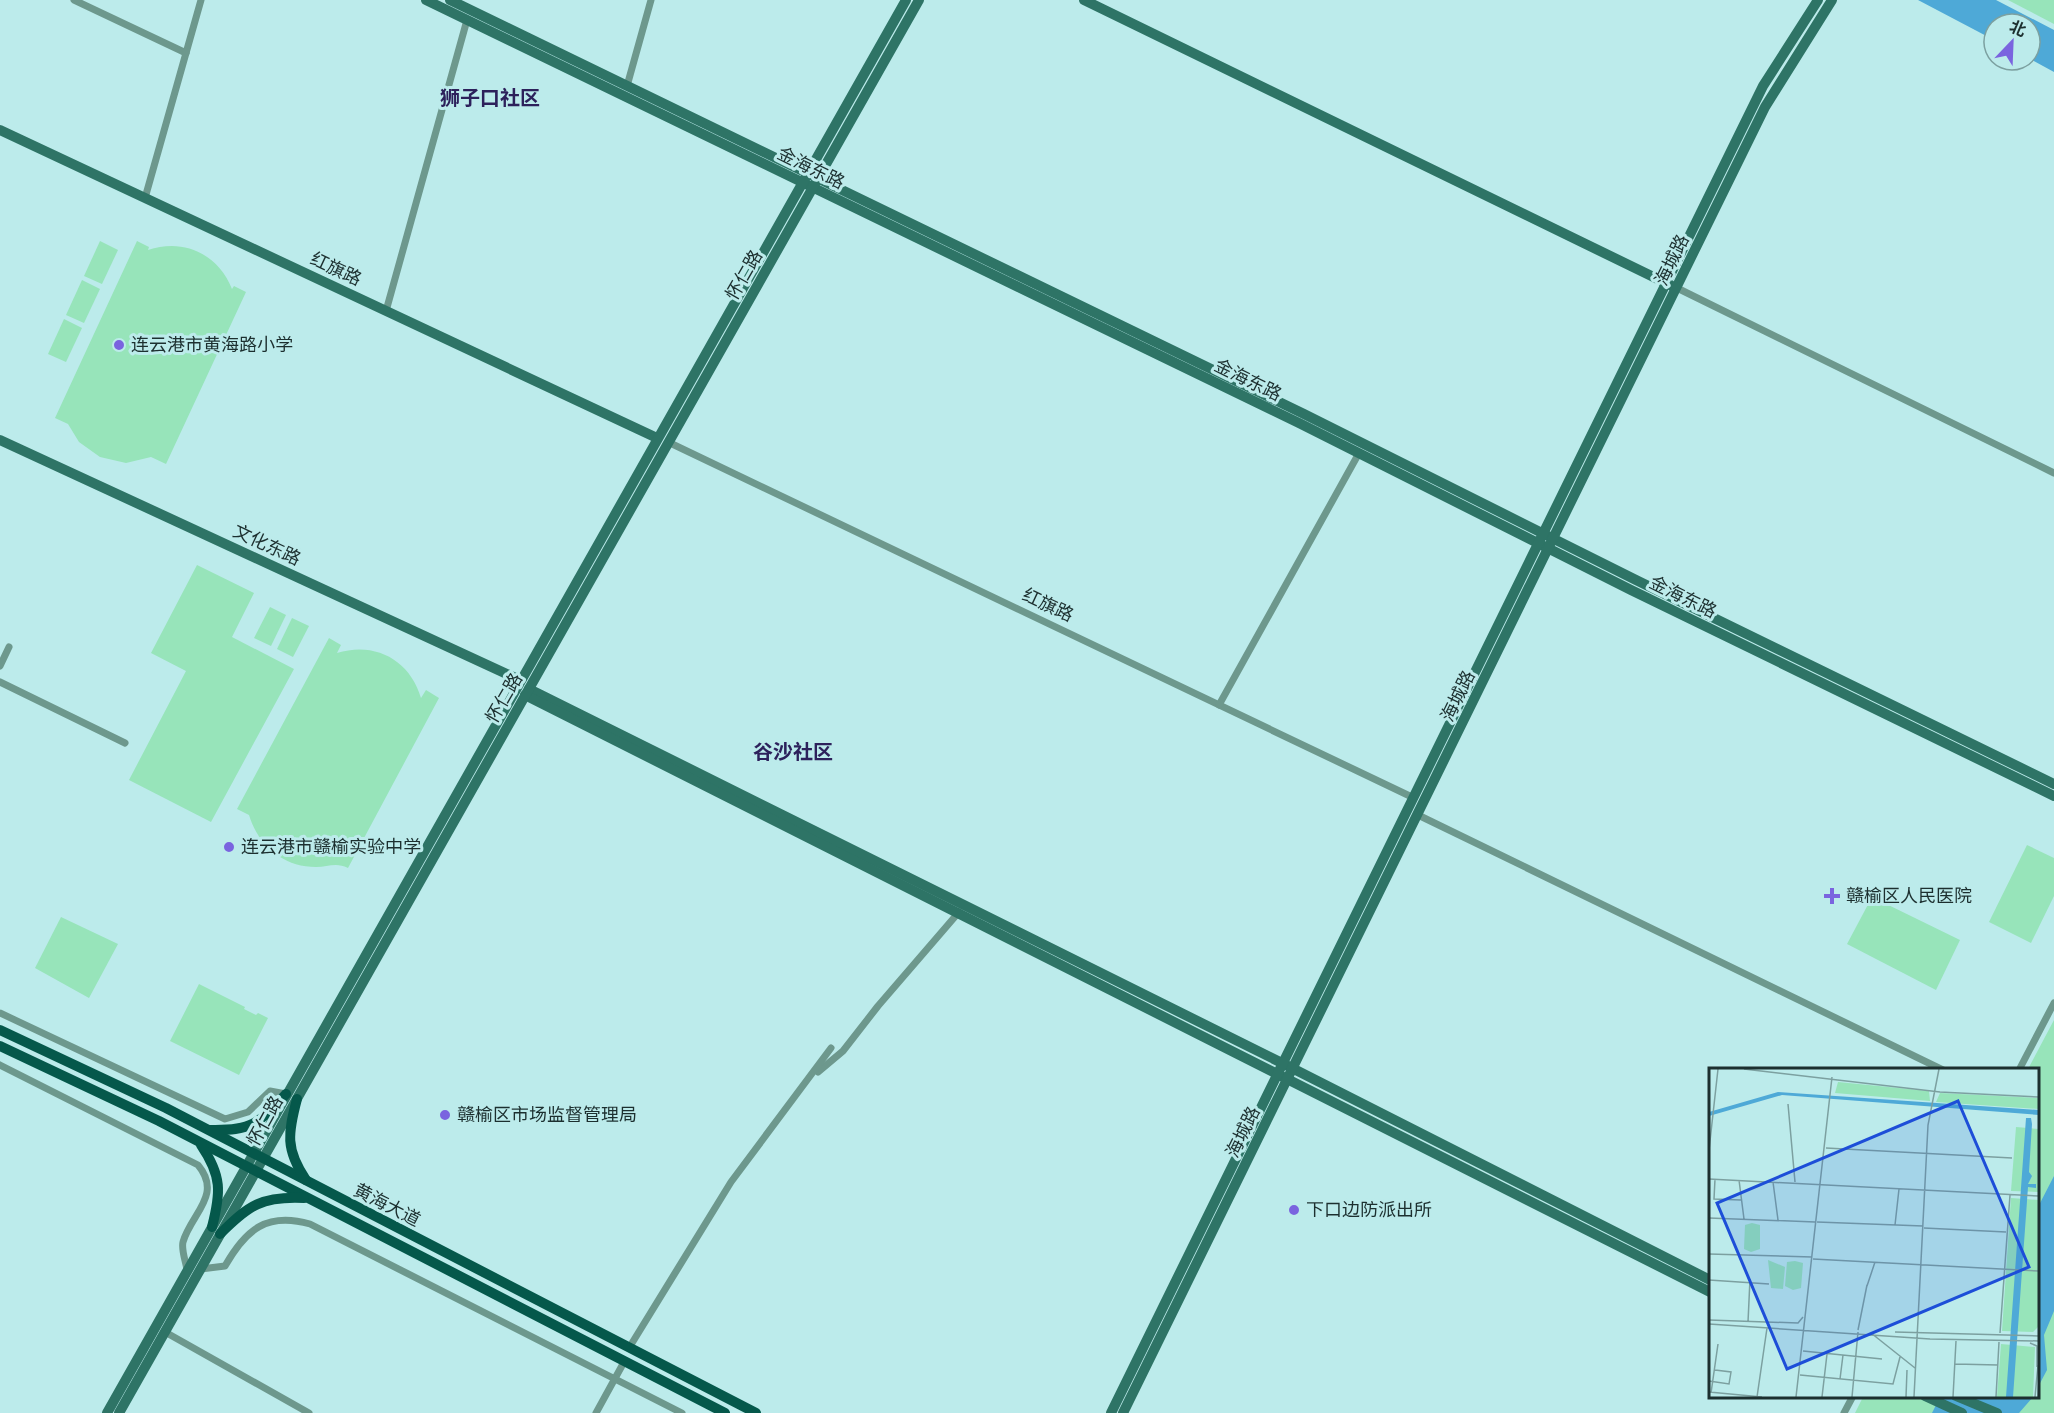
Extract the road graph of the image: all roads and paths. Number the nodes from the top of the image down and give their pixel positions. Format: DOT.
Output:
graph roads {
  1 [pos="74,0"];
  2 [pos="201,0"];
  3 [pos="426,0"];
  4 [pos="450,0"];
  5 [pos="651,0"];
  6 [pos="906,0"];
  7 [pos="919,0"];
  8 [pos="1084,0"];
  9 [pos="1818,0"];
  10 [pos="1832,0"];
  11 [pos="467,20"];
  12 [pos="186,53"];
  13 [pos="627,86"];
  14 [pos="0,130"];
  15 [pos="810,180"];
  16 [pos="145,198"];
  17 [pos="1672,286"];
  18 [pos="386,311"];
  19 [pos="0,440"];
  20 [pos="663,440"];
  21 [pos="1359,453"];
  22 [pos="2054,473"];
  23 [pos="1546,541"];
  24 [pos="9,647"];
  25 [pos="0,666"];
  26 [pos="0,682"];
  27 [pos="525,688"];
  28 [pos="1219,705"];
  29 [pos="125,742"];
  30 [pos="2054,784"];
  31 [pos="2054,796"];
  32 [pos="1414,798"];
  33 [pos="1418,815"];
  34 [pos="959,912"];
  35 [pos="2054,1003"];
  36 [pos="0,1013"];
  37 [pos="0,1030"];
  38 [pos="0,1046"];
  39 [pos="831,1048"];
  40 [pos="0,1065"];
  41 [pos="1939,1068"];
  42 [pos="2020,1068"];
  43 [pos="1286,1071"];
  44 [pos="812,1077"];
  45 [pos="292,1096"];
  46 [pos="207,1130"];
  47 [pos="200,1142"];
  48 [pos="258,1156"];
  49 [pos="251,1169"];
  50 [pos="308,1182"];
  51 [pos="309,1199"];
  52 [pos="216,1230"];
  53 [pos="201,1269"];
  54 [pos="187,1270"];
  55 [pos="1709,1280"];
  56 [pos="1709,1291"];
  57 [pos="165,1332"];
  58 [pos="629,1348"];
  59 [pos="624,1362"];
  60 [pos="615,1379"];
  61 [pos="1852,1398"];
  62 [pos="1928,1398"];
  63 [pos="1961,1398"];
  64 [pos="718,1412"];
  65 [pos="107,1413"];
  66 [pos="119,1413"];
  67 [pos="309,1413"];
  68 [pos="596,1413"];
  69 [pos="682,1413"];
  70 [pos="756,1413"];
  71 [pos="1111,1413"];
  72 [pos="1123,1413"];
  73 [pos="1844,1413"];
  74 [pos="1962,1413"];
  75 [pos="1997,1413"];
  1 -- 12 [label="street"];
  2 -- 12 [label="street"];
  3 -- 11 [label="main road, 金海东路"];
  4 -- 13 [label="main road, 金海东路"];
  5 -- 13 [label="street"];
  6 -- 15 [label="main road, 怀仁路"];
  7 -- 15 [label="main road, 怀仁路"];
  8 -- 17 [label="main road"];
  9 -- 17 [label="main road, 海城路"];
  10 -- 17 [label="main road, 海城路"];
  11 -- 15 [label="main road, 金海东路"];
  11 -- 18 [label="street"];
  12 -- 16 [label="street"];
  13 -- 15 [label="main road, 金海东路"];
  14 -- 16 [label="main road, 红旗路"];
  15 -- 20 [label="main road, 怀仁路"];
  15 -- 21 [label="main road, 金海东路"];
  15 -- 23 [label="main road, 金海东路"];
  16 -- 18 [label="main road, 红旗路"];
  17 -- 22 [label="street"];
  17 -- 23 [label="main road, 海城路"];
  18 -- 20 [label="main road, 红旗路"];
  19 -- 27 [label="main road, 文化东路"];
  20 -- 27 [label="main road, 怀仁路"];
  20 -- 28 [label="street, 红旗路"];
  21 -- 23 [label="main road, 金海东路"];
  21 -- 28 [label="street"];
  23 -- 30 [label="main road, 金海东路"];
  23 -- 31 [label="main road, 金海东路"];
  23 -- 32 [label="main road, 海城路"];
  23 -- 33 [label="main road, 海城路"];
  24 -- 25 [label="street"];
  26 -- 29 [label="street"];
  27 -- 34 [label="main road"];
  27 -- 43 [label="main road"];
  27 -- 45 [label="main road, 怀仁路"];
  28 -- 32 [label="street, 红旗路"];
  32 -- 43 [label="main road, 海城路"];
  33 -- 41 [label="street"];
  33 -- 43 [label="main road, 海城路"];
  34 -- 43 [label="main road"];
  34 -- 44 [label="street"];
  35 -- 42 [label="street"];
  36 -- 45 [label="street"];
  37 -- 46 [label="main road, 黄海大道"];
  38 -- 47 [label="main road, 黄海大道"];
  39 -- 44 [label="street"];
  40 -- 54 [label="street"];
  43 -- 55 [label="main road"];
  43 -- 56 [label="main road"];
  43 -- 71 [label="main road, 海城路"];
  43 -- 72 [label="main road, 海城路"];
  44 -- 58 [label="street"];
  45 -- 46 [label="main road"];
  45 -- 48 [label="main road, 怀仁路"];
  45 -- 50 [label="main road"];
  46 -- 48 [label="main road, 黄海大道"];
  47 -- 49 [label="main road, 黄海大道"];
  47 -- 52 [label="main road"];
  48 -- 49 [label="main road, 怀仁路"];
  48 -- 50 [label="main road, 黄海大道"];
  49 -- 51 [label="main road, 黄海大道"];
  49 -- 52 [label="main road, 怀仁路"];
  50 -- 58 [label="main road, 黄海大道"];
  51 -- 52 [label="main road"];
  51 -- 59 [label="main road, 黄海大道"];
  52 -- 53 [label="main road, 怀仁路"];
  52 -- 54 [label="main road, 怀仁路"];
  53 -- 57 [label="main road, 怀仁路"];
  53 -- 60 [label="street"];
  54 -- 65 [label="main road, 怀仁路"];
  57 -- 66 [label="main road, 怀仁路"];
  57 -- 67 [label="street"];
  58 -- 70 [label="main road, 黄海大道"];
  59 -- 60 [label="street"];
  59 -- 64 [label="main road, 黄海大道"];
  60 -- 68 [label="street"];
  60 -- 69 [label="street"];
  61 -- 73 [label="street"];
  62 -- 74 [label="main road"];
  63 -- 75 [label="main road"];
}
